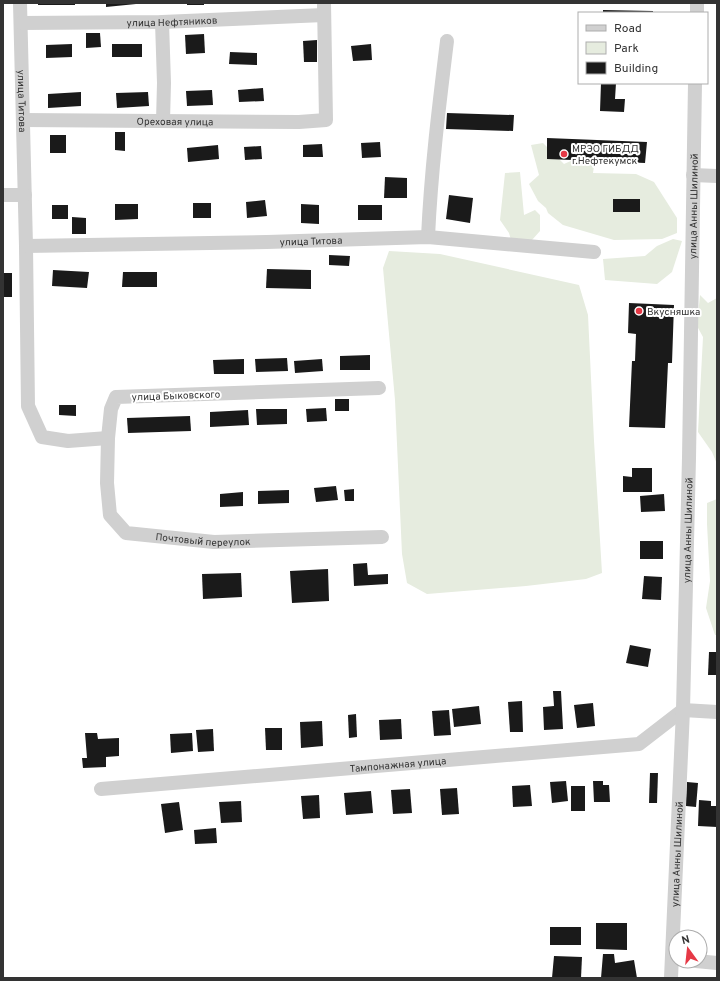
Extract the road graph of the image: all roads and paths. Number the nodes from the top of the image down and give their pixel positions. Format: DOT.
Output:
graph roads {
  1 [pos="20,3"];
  2 [pos="324,9"];
  3 [pos="162,22"];
  4 [pos="21,23"];
  5 [pos="447,41"];
  6 [pos="695,84"];
  7 [pos="23,120"];
  8 [pos="163,121"];
  9 [pos="693,175"];
  10 [pos="717,176"];
  11 [pos="3,195"];
  12 [pos="25,195"];
  13 [pos="428,237"];
  14 [pos="26,246"];
  15 [pos="594,252"];
  16 [pos="379,388"];
  17 [pos="108,438"];
  18 [pos="382,537"];
  19 [pos="683,710"];
  20 [pos="717,712"];
  21 [pos="101,788"];
  22 [pos="675,929"];
  1 -- 4 [label="street, улица Титова"];
  2 -- 3 [label="street, улица Нефтяников"];
  2 -- 8 [label="street, Ореховая улица"];
  3 -- 4 [label="street, улица Нефтяников"];
  3 -- 8 [label="street"];
  4 -- 7 [label="street, улица Титова"];
  5 -- 13 [label="street"];
  6 -- 9 [label="street, улица Анны Шилиной"];
  7 -- 8 [label="street, Ореховая улица"];
  7 -- 12 [label="street, улица Титова"];
  9 -- 10 [label="street"];
  9 -- 19 [label="street, улица Анны Шилиной"];
  11 -- 12 [label="street"];
  12 -- 14 [label="street, улица Титова"];
  13 -- 14 [label="street, улица Титова"];
  13 -- 15 [label="street, улица Титова"];
  14 -- 17 [label="street, улица Титова"];
  16 -- 17 [label="street, улица Быковского"];
  17 -- 18 [label="street, Почтовый переулок"];
  19 -- 20 [label="street"];
  19 -- 21 [label="street, Тампонажная улица"];
  19 -- 22 [label="street, улица Анны Шилиной"];
}
